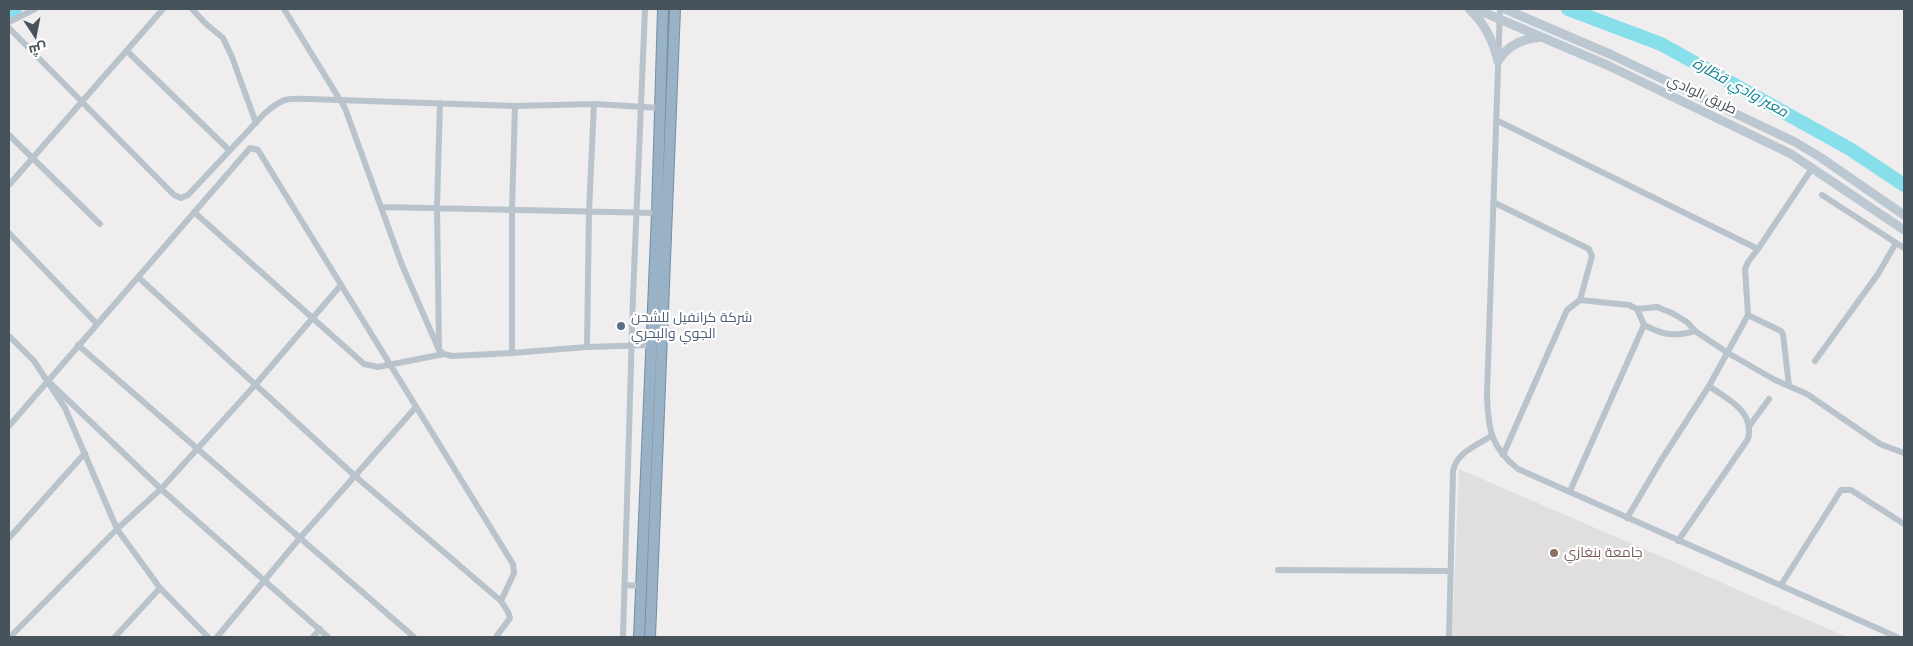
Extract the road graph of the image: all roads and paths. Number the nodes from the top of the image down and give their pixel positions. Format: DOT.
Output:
graph roads {
  1 [pos="35,9"];
  2 [pos="163,9"];
  3 [pos="192,9"];
  4 [pos="284,9"];
  5 [pos="646,9"];
  6 [pos="663,9"];
  7 [pos="675,9"];
  8 [pos="1469,9"];
  9 [pos="1476,9"];
  10 [pos="1505,9"];
  11 [pos="1499,13"];
  12 [pos="9,22"];
  13 [pos="9,28"];
  14 [pos="1543,37"];
  15 [pos="127,51"];
  16 [pos="1498,61"];
  17 [pos="341,100"];
  18 [pos="82,101"];
  19 [pos="440,103"];
  20 [pos="594,104"];
  21 [pos="515,106"];
  22 [pos="640,107"];
  23 [pos="661,108"];
  24 [pos="1496,120"];
  25 [pos="256,122"];
  26 [pos="9,135"];
  27 [pos="229,150"];
  28 [pos="32,158"];
  29 [pos="1813,168"];
  30 [pos="9,185"];
  31 [pos="1822,196"];
  32 [pos="1493,202"];
  33 [pos="382,207"];
  34 [pos="437,208"];
  35 [pos="512,209"];
  36 [pos="589,210"];
  37 [pos="194,212"];
  38 [pos="636,213"];
  39 [pos="657,213"];
  40 [pos="1904,215"];
  41 [pos="100,224"];
  42 [pos="1904,230"];
  43 [pos="9,233"];
  44 [pos="1896,243"];
  45 [pos="1904,248"];
  46 [pos="1758,249"];
  47 [pos="138,277"];
  48 [pos="341,284"];
  49 [pos="1580,300"];
  50 [pos="1637,309"];
  51 [pos="1748,316"];
  52 [pos="313,318"];
  53 [pos="97,324"];
  54 [pos="1644,324"];
  55 [pos="1695,331"];
  56 [pos="9,336"];
  57 [pos="78,345"];
  58 [pos="651,345"];
  59 [pos="632,346"];
  60 [pos="587,347"];
  61 [pos="441,352"];
  62 [pos="512,353"];
  63 [pos="1728,354"];
  64 [pos="1815,361"];
  65 [pos="389,365"];
  66 [pos="48,381"];
  67 [pos="256,384"];
  68 [pos="1709,386"];
  69 [pos="1789,386"];
  70 [pos="1769,399"];
  71 [pos="416,407"];
  72 [pos="1750,425"];
  73 [pos="9,426"];
  74 [pos="1491,436"];
  75 [pos="196,450"];
  76 [pos="85,453"];
  77 [pos="1904,453"];
  78 [pos="1502,455"];
  79 [pos="355,476"];
  80 [pos="161,489"];
  81 [pos="1570,491"];
  82 [pos="1628,518"];
  83 [pos="1904,524"];
  84 [pos="117,529"];
  85 [pos="9,538"];
  86 [pos="299,539"];
  87 [pos="1678,541"];
  88 [pos="1278,570"];
  89 [pos="1451,571"];
  90 [pos="264,580"];
  91 [pos="624,584"];
  92 [pos="1781,585"];
  93 [pos="642,586"];
  94 [pos="160,588"];
  95 [pos="501,601"];
  96 [pos="320,629"];
  97 [pos="10,637"];
  98 [pos="115,637"];
  99 [pos="208,637"];
  100 [pos="217,637"];
  101 [pos="313,637"];
  102 [pos="328,637"];
  103 [pos="414,637"];
  104 [pos="496,637"];
  105 [pos="623,637"];
  106 [pos="640,637"];
  107 [pos="650,637"];
  108 [pos="1449,637"];
  109 [pos="1897,637"];
  1 -- 12 [label="street"];
  2 -- 15 [label="street"];
  3 -- 25 [label="street"];
  4 -- 17 [label="street"];
  5 -- 22 [label="street"];
  6 -- 23 [label="highway"];
  7 -- 107 [label="highway"];
  8 -- 16 [label="main road"];
  9 -- 11 [label="main road, طريق الوادي"];
  10 -- 40 [label="main road, طريق الوادي"];
  11 -- 14 [label="main road, طريق الوادي"];
  11 -- 16 [label="street"];
  13 -- 18 [label="street"];
  14 -- 16 [label="main road"];
  14 -- 29 [label="main road, طريق الوادي"];
  15 -- 18 [label="street"];
  15 -- 27 [label="street"];
  16 -- 24 [label="street"];
  17 -- 19 [label="street"];
  17 -- 25 [label="street"];
  17 -- 33 [label="street"];
  18 -- 27 [label="street"];
  18 -- 28 [label="street"];
  19 -- 21 [label="street"];
  19 -- 34 [label="street"];
  20 -- 21 [label="street"];
  20 -- 22 [label="street"];
  20 -- 36 [label="street"];
  21 -- 35 [label="street"];
  22 -- 23 [label="street"];
  22 -- 38 [label="street"];
  23 -- 39 [label="highway"];
  24 -- 32 [label="street"];
  24 -- 46 [label="street"];
  25 -- 27 [label="street"];
  26 -- 28 [label="street"];
  28 -- 30 [label="street"];
  28 -- 41 [label="street"];
  29 -- 42 [label="main road, طريق الوادي"];
  29 -- 46 [label="street"];
  31 -- 44 [label="street"];
  32 -- 49 [label="street"];
  32 -- 74 [label="street"];
  33 -- 34 [label="street"];
  33 -- 61 [label="street"];
  34 -- 35 [label="street"];
  34 -- 61 [label="street"];
  35 -- 36 [label="street"];
  35 -- 62 [label="street"];
  36 -- 38 [label="street"];
  36 -- 60 [label="street"];
  37 -- 47 [label="street"];
  37 -- 48 [label="street"];
  37 -- 52 [label="street"];
  38 -- 39 [label="street"];
  38 -- 59 [label="street"];
  39 -- 58 [label="highway"];
  43 -- 53 [label="street"];
  44 -- 45 [label="street"];
  44 -- 64 [label="street"];
  46 -- 51 [label="street"];
  47 -- 53 [label="street"];
  47 -- 67 [label="street"];
  48 -- 52 [label="street"];
  48 -- 65 [label="street"];
  49 -- 50 [label="street"];
  49 -- 78 [label="street"];
  50 -- 54 [label="street"];
  50 -- 55 [label="street"];
  51 -- 63 [label="street"];
  51 -- 69 [label="street"];
  52 -- 65 [label="street"];
  52 -- 67 [label="street"];
  53 -- 57 [label="street"];
  54 -- 55 [label="street"];
  54 -- 81 [label="street"];
  55 -- 63 [label="street"];
  56 -- 66 [label="street"];
  57 -- 66 [label="street"];
  57 -- 75 [label="street"];
  58 -- 59 [label="street"];
  58 -- 93 [label="highway"];
  59 -- 60 [label="street"];
  59 -- 91 [label="street"];
  60 -- 62 [label="street"];
  61 -- 62 [label="street"];
  61 -- 65 [label="street"];
  63 -- 68 [label="street"];
  63 -- 69 [label="street"];
  65 -- 71 [label="street"];
  66 -- 73 [label="street"];
  66 -- 76 [label="street"];
  66 -- 80 [label="street"];
  67 -- 75 [label="street"];
  67 -- 79 [label="street"];
  68 -- 72 [label="street"];
  68 -- 82 [label="street"];
  69 -- 77 [label="street"];
  70 -- 72 [label="street"];
  71 -- 79 [label="street"];
  71 -- 95 [label="street"];
  72 -- 87 [label="street"];
  74 -- 78 [label="street"];
  74 -- 89 [label="street"];
  75 -- 80 [label="street"];
  75 -- 86 [label="street"];
  76 -- 84 [label="street"];
  76 -- 85 [label="street"];
  78 -- 81 [label="street"];
  79 -- 86 [label="street"];
  79 -- 95 [label="street"];
  80 -- 84 [label="street"];
  80 -- 90 [label="street"];
  81 -- 82 [label="street"];
  82 -- 87 [label="street"];
  83 -- 92 [label="street"];
  84 -- 94 [label="street"];
  84 -- 97 [label="street"];
  86 -- 90 [label="street"];
  86 -- 103 [label="street"];
  87 -- 92 [label="street"];
  88 -- 89 [label="street"];
  89 -- 108 [label="street"];
  90 -- 96 [label="street"];
  90 -- 100 [label="street"];
  91 -- 93 [label="street"];
  91 -- 105 [label="street"];
  92 -- 109 [label="street"];
  93 -- 106 [label="highway"];
  94 -- 98 [label="street"];
  94 -- 99 [label="street"];
  95 -- 104 [label="street"];
  96 -- 101 [label="street"];
  96 -- 102 [label="street"];
}
